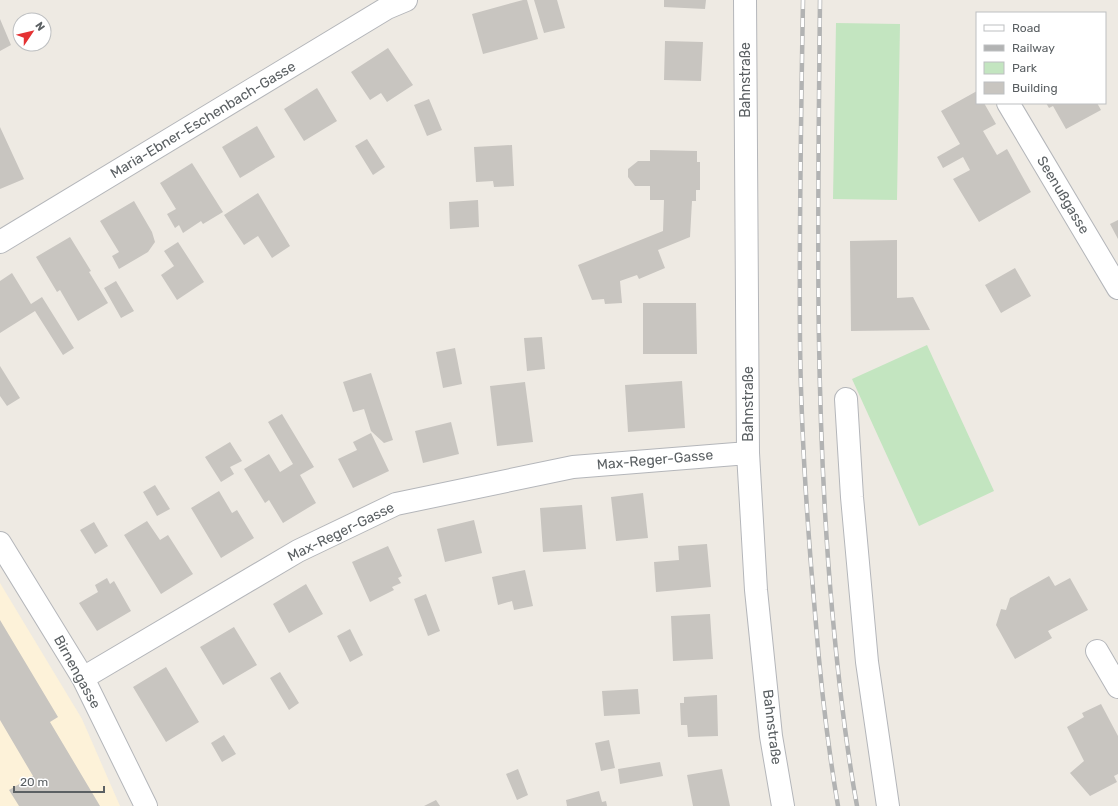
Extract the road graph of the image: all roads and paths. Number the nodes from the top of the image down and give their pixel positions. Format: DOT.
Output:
graph roads {
  1 [pos="406,0"];
  2 [pos="745,0"];
  3 [pos="1009,104"];
  4 [pos="0,242"];
  5 [pos="1118,288"];
  6 [pos="846,399"];
  7 [pos="748,453"];
  8 [pos="0,543"];
  9 [pos="1097,651"];
  10 [pos="83,678"];
  11 [pos="1118,687"];
  12 [pos="146,806"];
  13 [pos="783,806"];
  14 [pos="888,806"];
  1 -- 4 [label="street, Maria-Ebner-Eschenbach-Gasse"];
  2 -- 7 [label="street, Bahnstraße"];
  3 -- 5 [label="street, Seenußgasse"];
  6 -- 14 [label="street"];
  7 -- 10 [label="street, Max-Reger-Gasse"];
  7 -- 13 [label="street, Bahnstraße"];
  8 -- 10 [label="street, Birnengasse"];
  9 -- 11 [label="street"];
  10 -- 12 [label="street, Birnengasse"];
}
